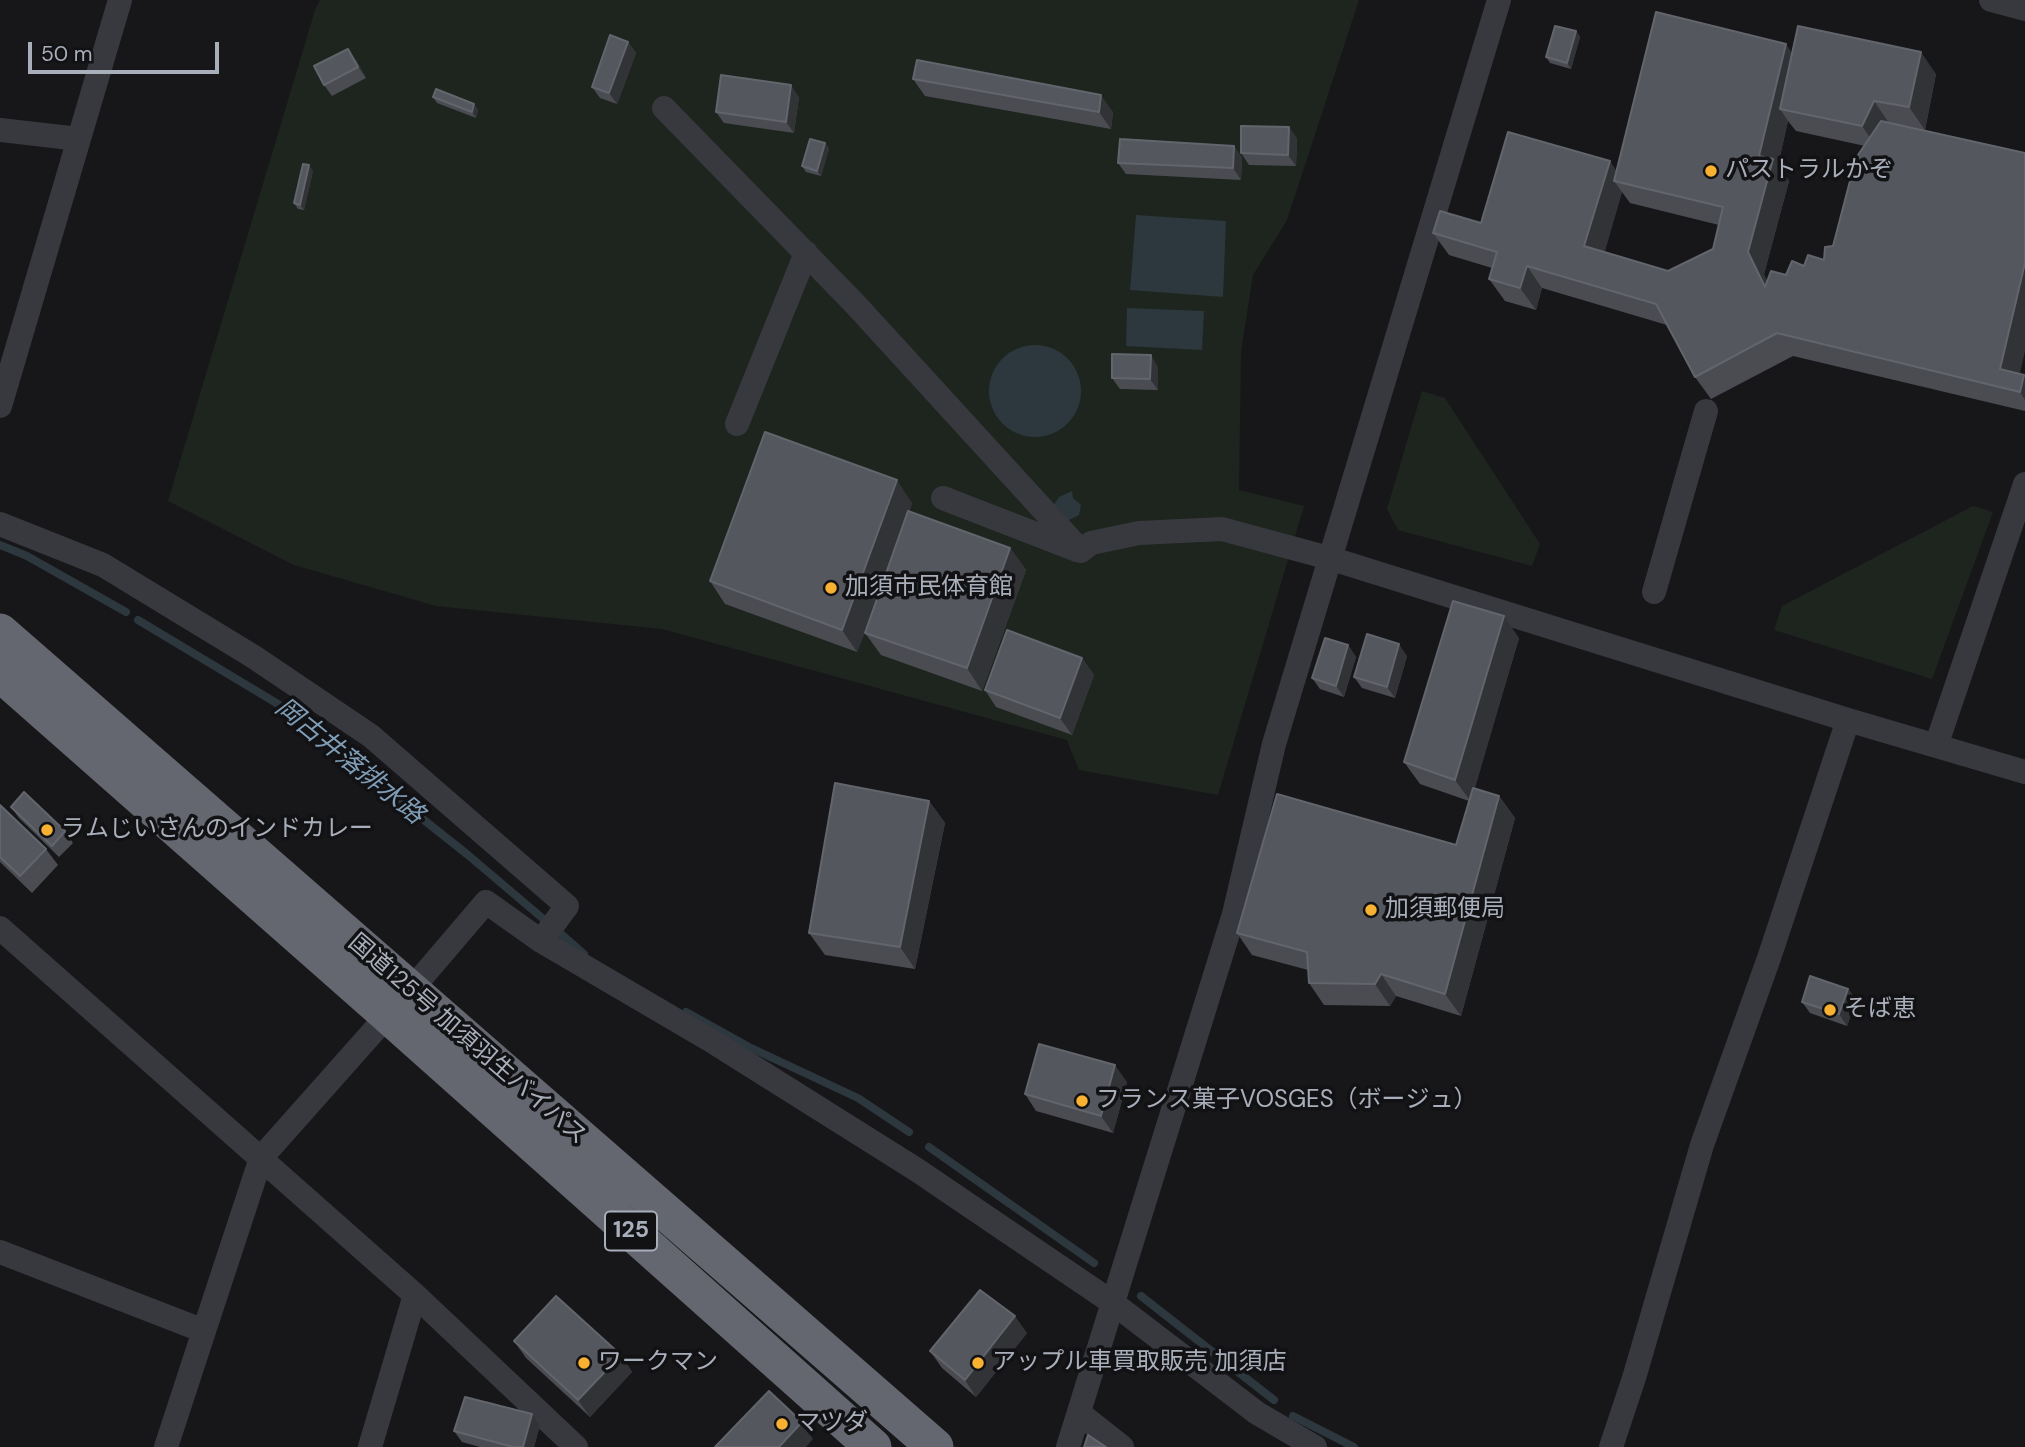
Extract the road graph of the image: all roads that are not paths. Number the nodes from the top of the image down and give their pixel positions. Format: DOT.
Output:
graph roads {
  1 [pos="120,0"];
  2 [pos="1499,0"];
  3 [pos="1991,0"];
  4 [pos="2025,9"];
  5 [pos="664,108"];
  6 [pos="0,130"];
  7 [pos="79,139"];
  8 [pos="806,253"];
  9 [pos="0,406"];
  10 [pos="1706,411"];
  11 [pos="737,424"];
  12 [pos="2025,484"];
  13 [pos="943,498"];
  14 [pos="0,524"];
  15 [pos="1081,551"];
  16 [pos="1329,558"];
  17 [pos="1654,592"];
  18 [pos="0,632"];
  19 [pos="0,673"];
  20 [pos="1848,720"];
  21 [pos="1936,746"];
  22 [pos="2025,772"];
  23 [pos="0,928"];
  24 [pos="550,929"];
  25 [pos="399,1003"];
  26 [pos="261,1158"];
  27 [pos="0,1252"];
  28 [pos="1117,1289"];
  29 [pos="415,1295"];
  30 [pos="204,1331"];
  31 [pos="1079,1413"];
  32 [pos="564,1443"];
  33 [pos="166,1447"];
  34 [pos="370,1447"];
  35 [pos="873,1447"];
  36 [pos="934,1447"];
  37 [pos="1068,1447"];
  38 [pos="1122,1447"];
  39 [pos="1315,1447"];
  40 [pos="1611,1447"];
  1 -- 7 [label="street"];
  2 -- 16 [label="street"];
  3 -- 4 [label="street"];
  5 -- 8 [label="street"];
  6 -- 7 [label="street"];
  7 -- 9 [label="street"];
  8 -- 11 [label="street"];
  8 -- 15 [label="street"];
  10 -- 17 [label="street"];
  12 -- 21 [label="street"];
  13 -- 15 [label="street"];
  14 -- 24 [label="street"];
  15 -- 16 [label="street"];
  16 -- 20 [label="street"];
  16 -- 28 [label="street"];
  18 -- 25 [label="highway, 国道125号 加須羽生バイパス / 125"];
  19 -- 25 [label="highway, 国道125号 加須羽生バイパス / 125"];
  20 -- 21 [label="street"];
  20 -- 40 [label="street"];
  21 -- 22 [label="street"];
  23 -- 26 [label="street"];
  24 -- 25 [label="street"];
  24 -- 28 [label="street"];
  25 -- 26 [label="street"];
  25 -- 35 [label="highway, 国道125号 加須羽生バイパス / 125"];
  25 -- 36 [label="highway, 国道125号 加須羽生バイパス / 125"];
  26 -- 29 [label="street"];
  26 -- 30 [label="street"];
  27 -- 30 [label="street"];
  28 -- 31 [label="street"];
  28 -- 39 [label="street"];
  29 -- 32 [label="street"];
  29 -- 34 [label="street"];
  30 -- 33 [label="street"];
  31 -- 37 [label="street"];
  31 -- 38 [label="street"];
}
